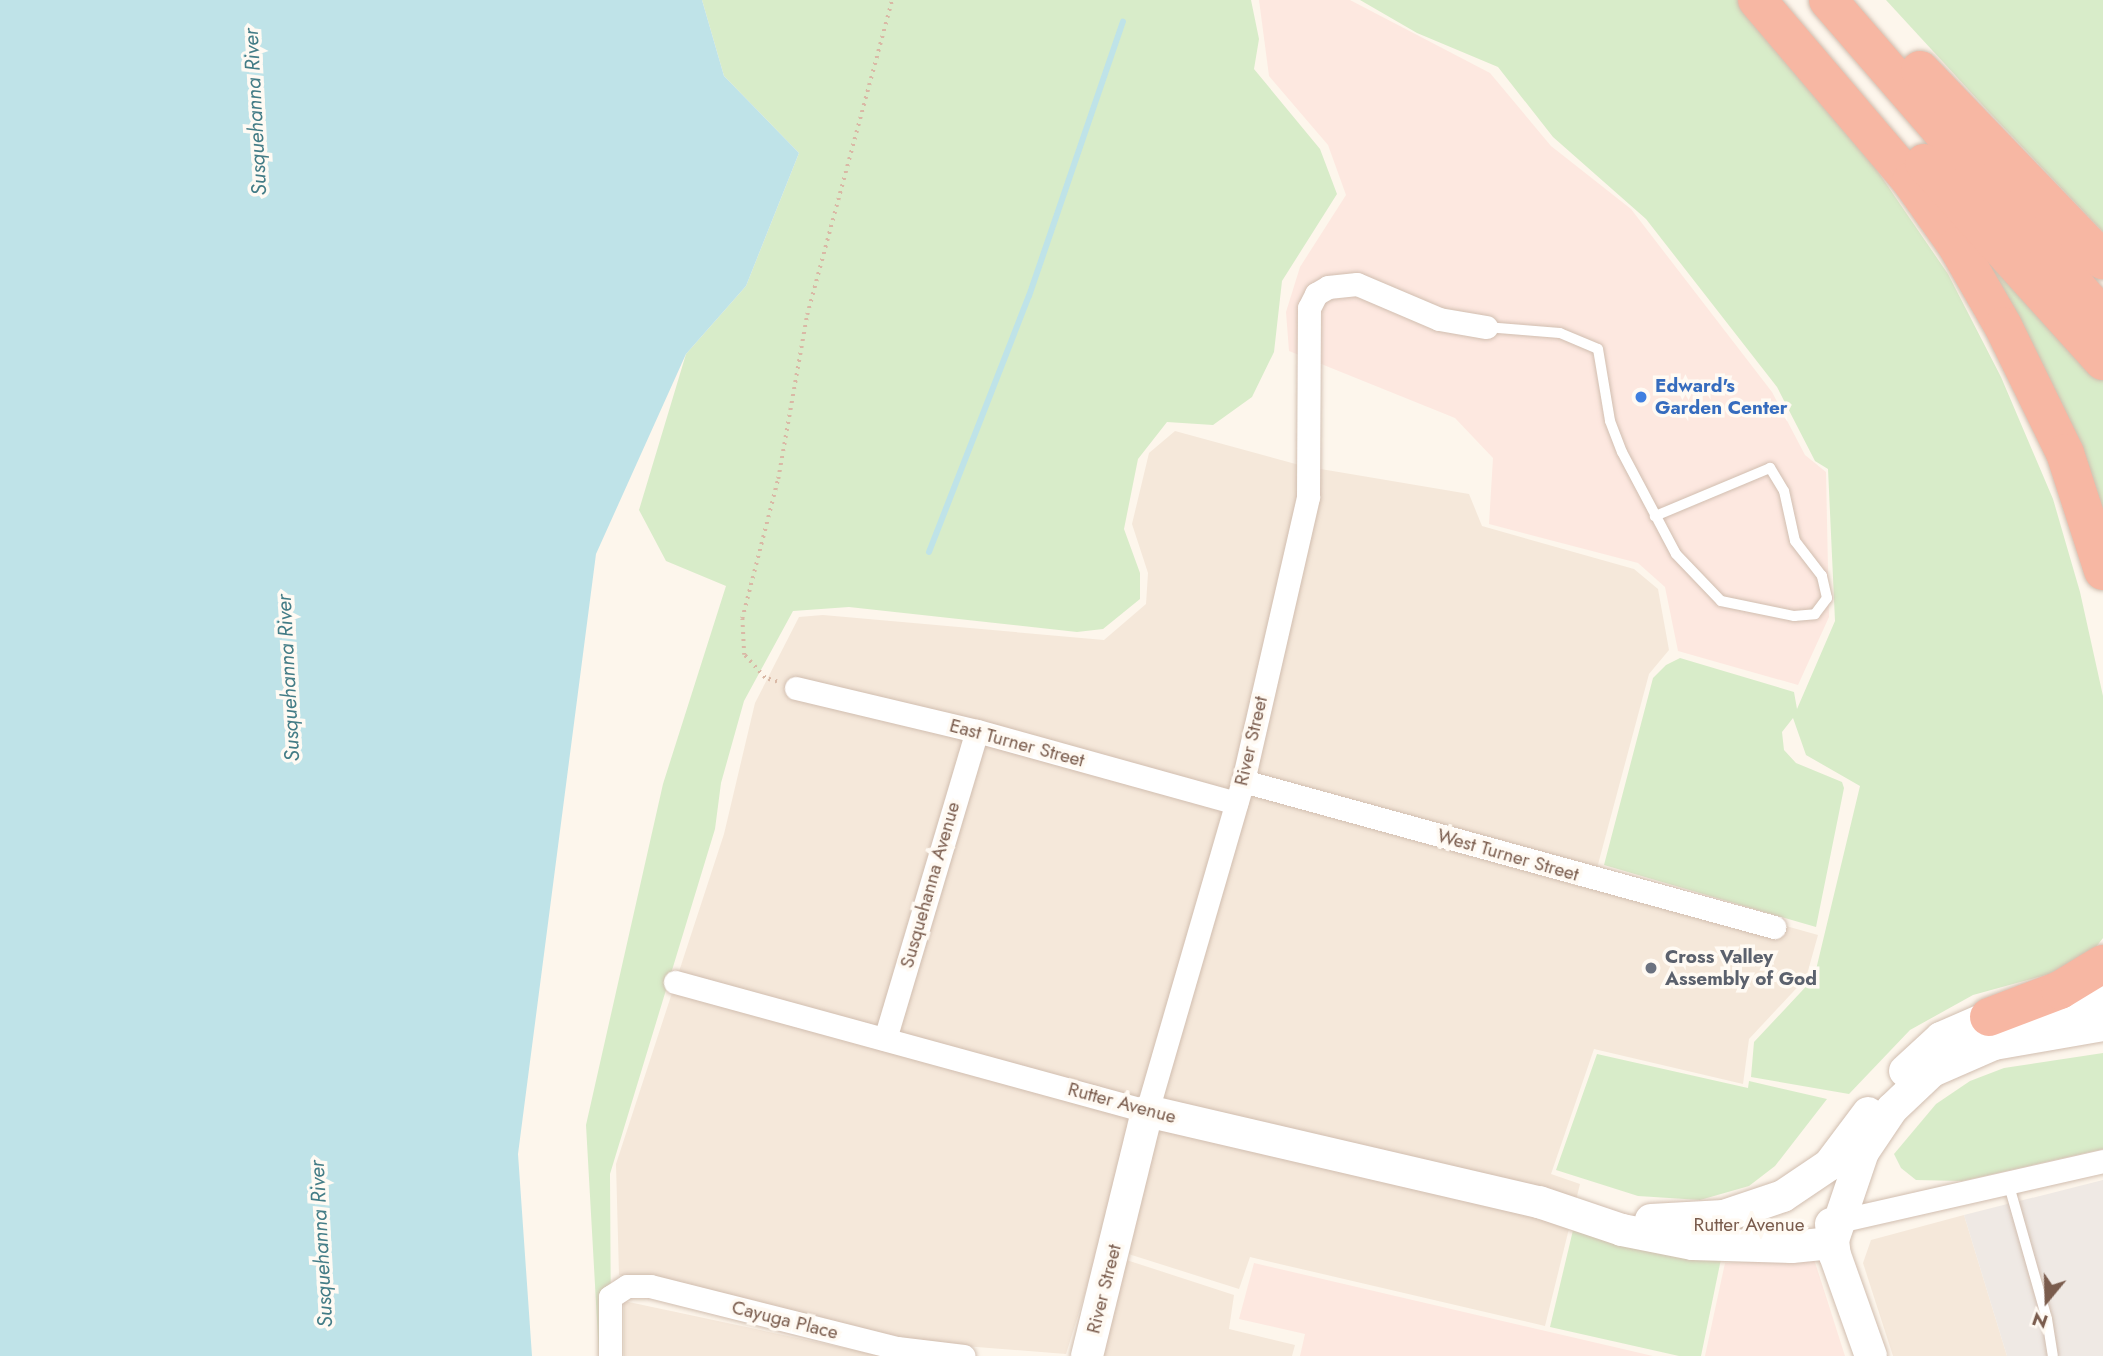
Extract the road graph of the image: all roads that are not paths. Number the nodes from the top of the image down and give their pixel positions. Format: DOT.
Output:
graph roads {
  1 [pos="1757,0"];
  2 [pos="1777,0"];
  3 [pos="1828,0"];
  4 [pos="1854,0"];
  5 [pos="2103,260"];
  6 [pos="2103,317"];
  7 [pos="1486,327"];
  8 [pos="2103,361"];
  9 [pos="1656,516"];
  10 [pos="2103,571"];
  11 [pos="796,688"];
  12 [pos="977,731"];
  13 [pos="1243,781"];
  14 [pos="1236,803"];
  15 [pos="1774,927"];
  16 [pos="2103,964"];
  17 [pos="675,982"];
  18 [pos="2103,997"];
  19 [pos="1989,1017"];
  20 [pos="2103,1025"];
  21 [pos="885,1039"];
  22 [pos="1881,1099"];
  23 [pos="1147,1111"];
  24 [pos="2103,1161"];
  25 [pos="2008,1182"];
  26 [pos="1572,1211"];
  27 [pos="1651,1220"];
  28 [pos="1836,1238"];
  29 [pos="895,1352"];
  30 [pos="610,1356"];
  31 [pos="964,1356"];
  32 [pos="1087,1356"];
  33 [pos="1871,1356"];
  34 [pos="2053,1356"];
  1 -- 10 [label="highway"];
  2 -- 8 [label="highway"];
  3 -- 6 [label="highway"];
  4 -- 5 [label="highway"];
  7 -- 9 [label="lane"];
  7 -- 13 [label="street, River Street"];
  9 -- 9 [label="lane"];
  11 -- 12 [label="street, East Turner Street"];
  12 -- 14 [label="street, East Turner Street"];
  12 -- 21 [label="street, Susquehanna Avenue"];
  13 -- 14 [label="street, River Street"];
  13 -- 15 [label="street, West Turner Street"];
  14 -- 23 [label="street, River Street"];
  16 -- 19 [label="highway"];
  17 -- 21 [label="street, Rutter Avenue"];
  18 -- 19 [label="street, Rutter Avenue"];
  19 -- 22 [label="street, Rutter Avenue"];
  20 -- 28 [label="street"];
  21 -- 23 [label="street, Rutter Avenue"];
  22 -- 27 [label="street"];
  22 -- 28 [label="street, Rutter Avenue"];
  23 -- 26 [label="street, Rutter Avenue"];
  23 -- 32 [label="street, River Street"];
  24 -- 25 [label="street, Rutter Avenue"];
  25 -- 28 [label="street, Rutter Avenue"];
  25 -- 34 [label="lane"];
  26 -- 27 [label="street, Rutter Avenue"];
  26 -- 28 [label="street, Rutter Avenue"];
  27 -- 28 [label="street, Rutter Avenue"];
  28 -- 33 [label="street"];
  29 -- 30 [label="street, Cayuga Place"];
  29 -- 31 [label="street, Cayuga Place"];
}
